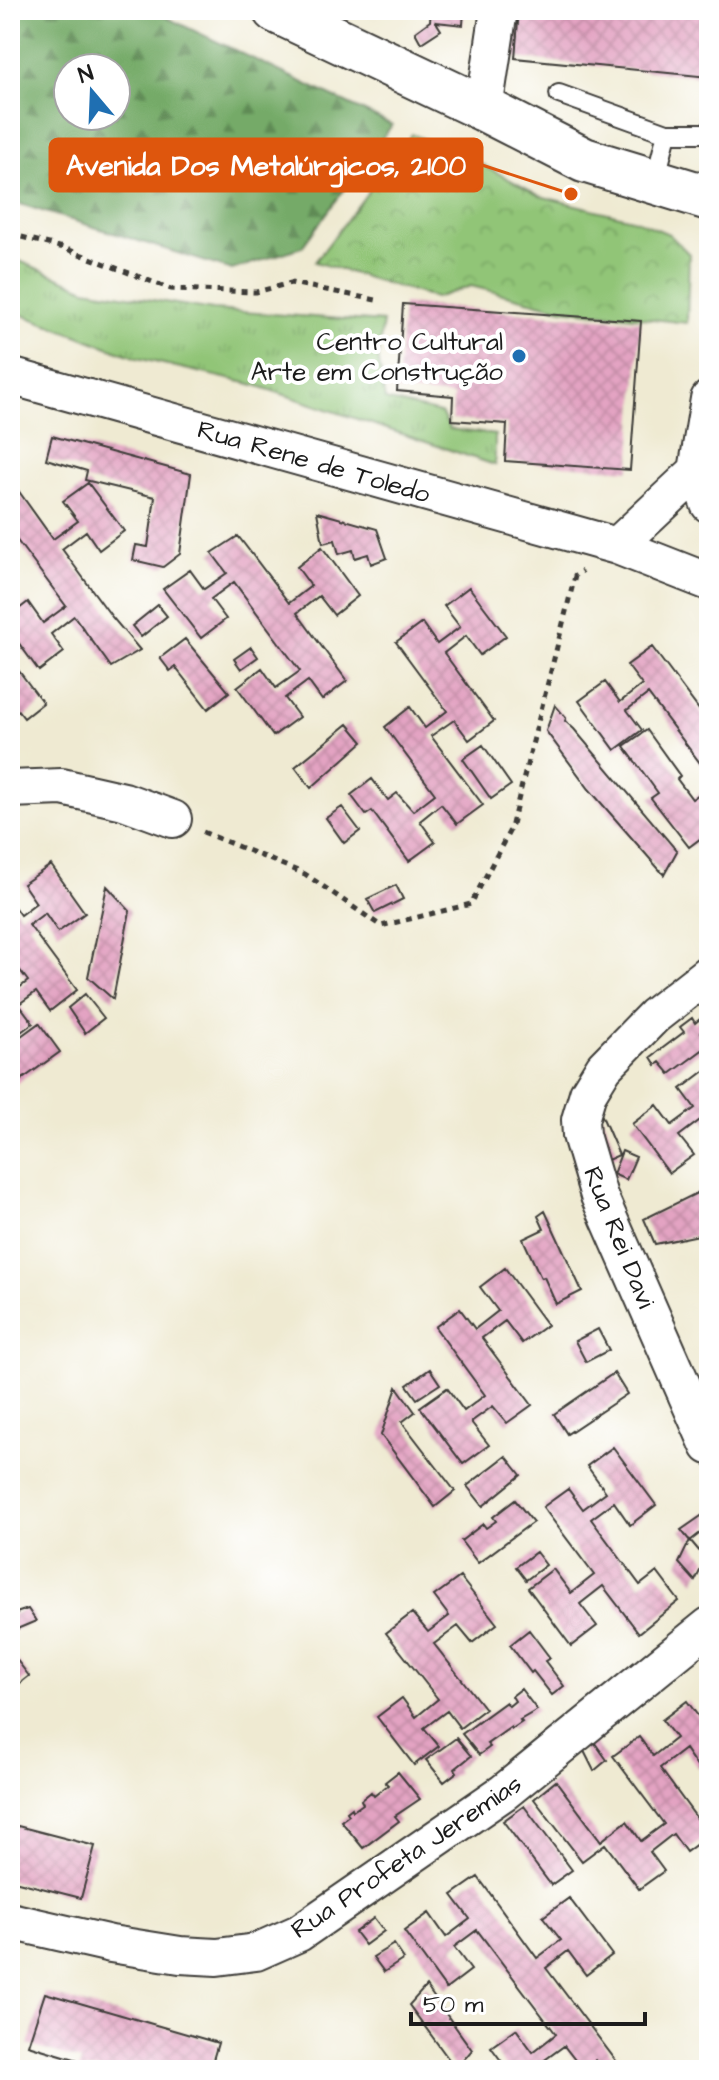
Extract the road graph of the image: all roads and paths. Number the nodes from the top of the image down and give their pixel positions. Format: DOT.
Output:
graph roads {
  1 [pos="275,10"];
  2 [pos="499,10"];
  3 [pos="559,94"];
  4 [pos="484,109"];
  5 [pos="667,133"];
  6 [pos="709,133"];
  7 [pos="654,182"];
  8 [pos="709,198"];
  9 [pos="10,234"];
  10 [pos="381,301"];
  11 [pos="10,376"];
  12 [pos="709,399"];
  13 [pos="703,487"];
  14 [pos="617,546"];
  15 [pos="709,582"];
  16 [pos="10,789"];
  17 [pos="173,819"];
  18 [pos="709,973"];
  19 [pos="709,1446"];
  20 [pos="709,1626"];
  21 [pos="10,1921"];
  1 -- 4 [label="main road"];
  2 -- 4 [label="street"];
  3 -- 5 [label="lane"];
  4 -- 7 [label="main road"];
  5 -- 6 [label="lane"];
  5 -- 7 [label="lane"];
  7 -- 8 [label="main road"];
  9 -- 10 [label="path"];
  11 -- 14 [label="street, Rua Rene de Toledo"];
  12 -- 13 [label="street"];
  13 -- 14 [label="street"];
  14 -- 15 [label="street, Rua Rene de Toledo"];
  14 -- 17 [label="path"];
  16 -- 17 [label="street"];
  18 -- 19 [label="street, Rua Rei Davi"];
  20 -- 21 [label="street, Rua Profeta Jeremias"];
}
